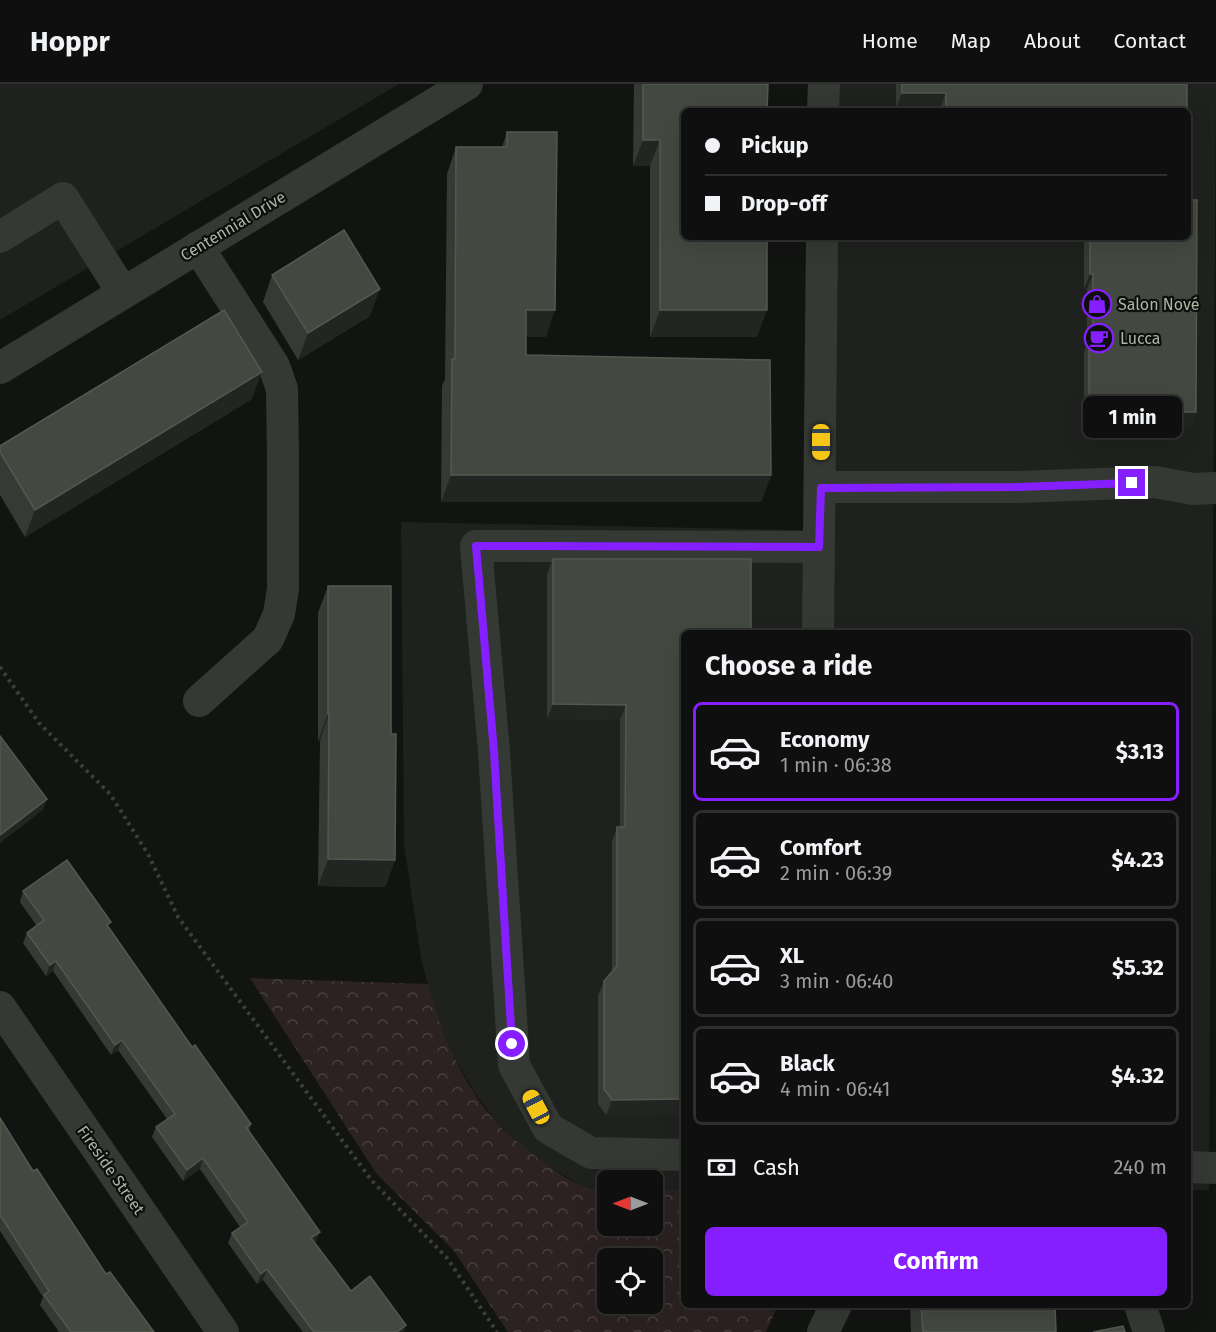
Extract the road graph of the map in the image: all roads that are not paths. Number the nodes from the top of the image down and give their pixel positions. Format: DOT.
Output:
graph roads {
  1 [pos="467,84"];
  2 [pos="824,84"];
  3 [pos="823,108"];
  4 [pos="0,237"];
  5 [pos="822,240"];
  6 [pos="198,247"];
  7 [pos="123,293"];
  8 [pos="0,368"];
  9 [pos="821,488"];
  10 [pos="1216,488"];
  11 [pos="819,547"];
  12 [pos="818,630"];
  13 [pos="199,701"];
  14 [pos="0,1007"];
  15 [pos="681,1155"];
  16 [pos="1191,1167"];
  17 [pos="1216,1168"];
  18 [pos="835,1308"];
  19 [pos="1141,1308"];
  20 [pos="223,1332"];
  21 [pos="823,1332"];
  22 [pos="1149,1332"];
  1 -- 6 [label="street, Centennial Drive"];
  2 -- 3 [label="street"];
  4 -- 7 [label="street"];
  5 -- 9 [label="street"];
  6 -- 7 [label="street, Centennial Drive"];
  6 -- 13 [label="street"];
  7 -- 8 [label="street, Centennial Drive"];
  9 -- 10 [label="street"];
  9 -- 11 [label="street"];
  11 -- 12 [label="street"];
  11 -- 15 [label="street"];
  14 -- 20 [label="street, Fireside Street"];
  16 -- 17 [label="street"];
  18 -- 21 [label="street"];
  19 -- 22 [label="street"];
}
